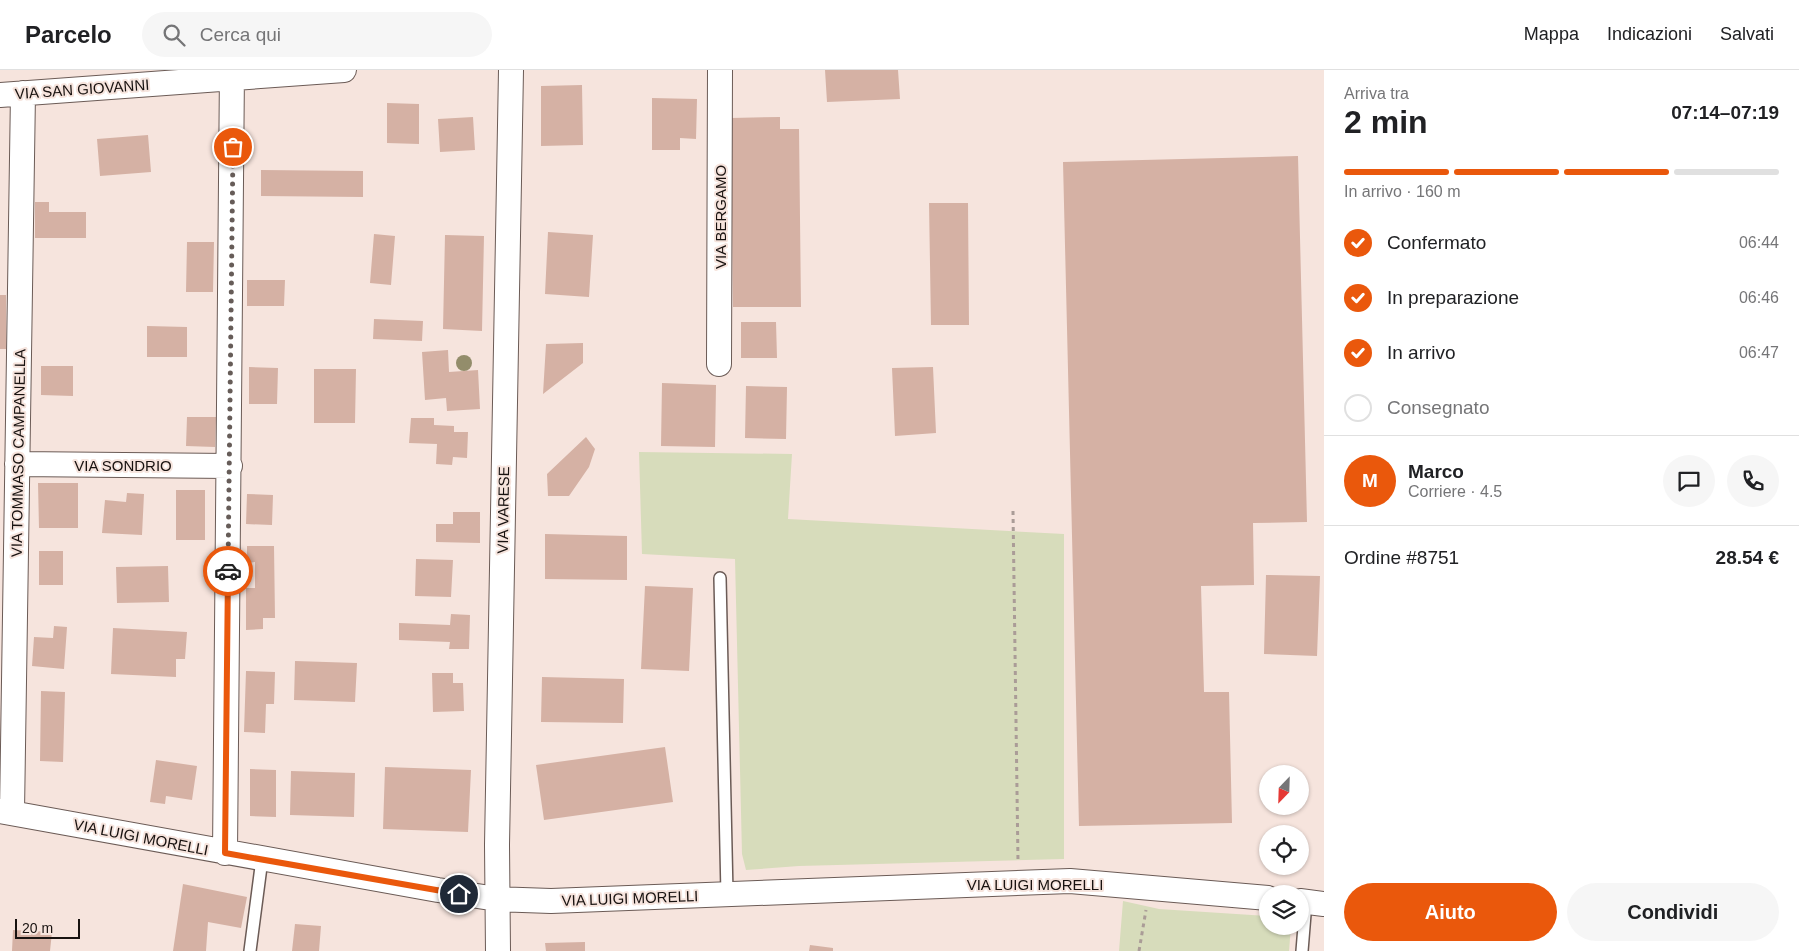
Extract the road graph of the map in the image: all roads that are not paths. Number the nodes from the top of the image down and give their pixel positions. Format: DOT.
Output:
graph roads {
  1 [pos="344,70"];
  2 [pos="511,70"];
  3 [pos="720,70"];
  4 [pos="233,74"];
  5 [pos="184,76"];
  6 [pos="23,93"];
  7 [pos="0,95"];
  8 [pos="720,364"];
  9 [pos="17,464"];
  10 [pos="230,466"];
  11 [pos="720,578"];
  12 [pos="6,811"];
  13 [pos="225,853"];
  14 [pos="262,859"];
  15 [pos="727,894"];
  16 [pos="1259,897"];
  17 [pos="497,899"];
  18 [pos="1310,903"];
  19 [pos="250,951"];
  20 [pos="498,951"];
  21 [pos="1302,951"];
  1 -- 4 [label="street, VIA SAN GIOVANNI"];
  2 -- 17 [label="street, VIA VARESE"];
  3 -- 8 [label="street, VIA BERGAMO"];
  4 -- 5 [label="street, VIA SAN GIOVANNI"];
  4 -- 10 [label="street"];
  5 -- 6 [label="street, VIA SAN GIOVANNI"];
  6 -- 7 [label="street, VIA SAN GIOVANNI"];
  6 -- 9 [label="street, VIA TOMMASO CAMPANELLA"];
  9 -- 10 [label="street, VIA SONDRIO"];
  9 -- 12 [label="street, VIA TOMMASO CAMPANELLA"];
  10 -- 13 [label="street"];
  11 -- 15 [label="lane"];
  12 -- 13 [label="street, VIA LUIGI MORELLI"];
  13 -- 14 [label="street, VIA LUIGI MORELLI"];
  14 -- 17 [label="street, VIA LUIGI MORELLI"];
  14 -- 19 [label="lane"];
  15 -- 16 [label="street, VIA LUIGI MORELLI"];
  15 -- 17 [label="street, VIA LUIGI MORELLI"];
  17 -- 20 [label="street, VIA VARESE"];
  18 -- 21 [label="lane"];
}
